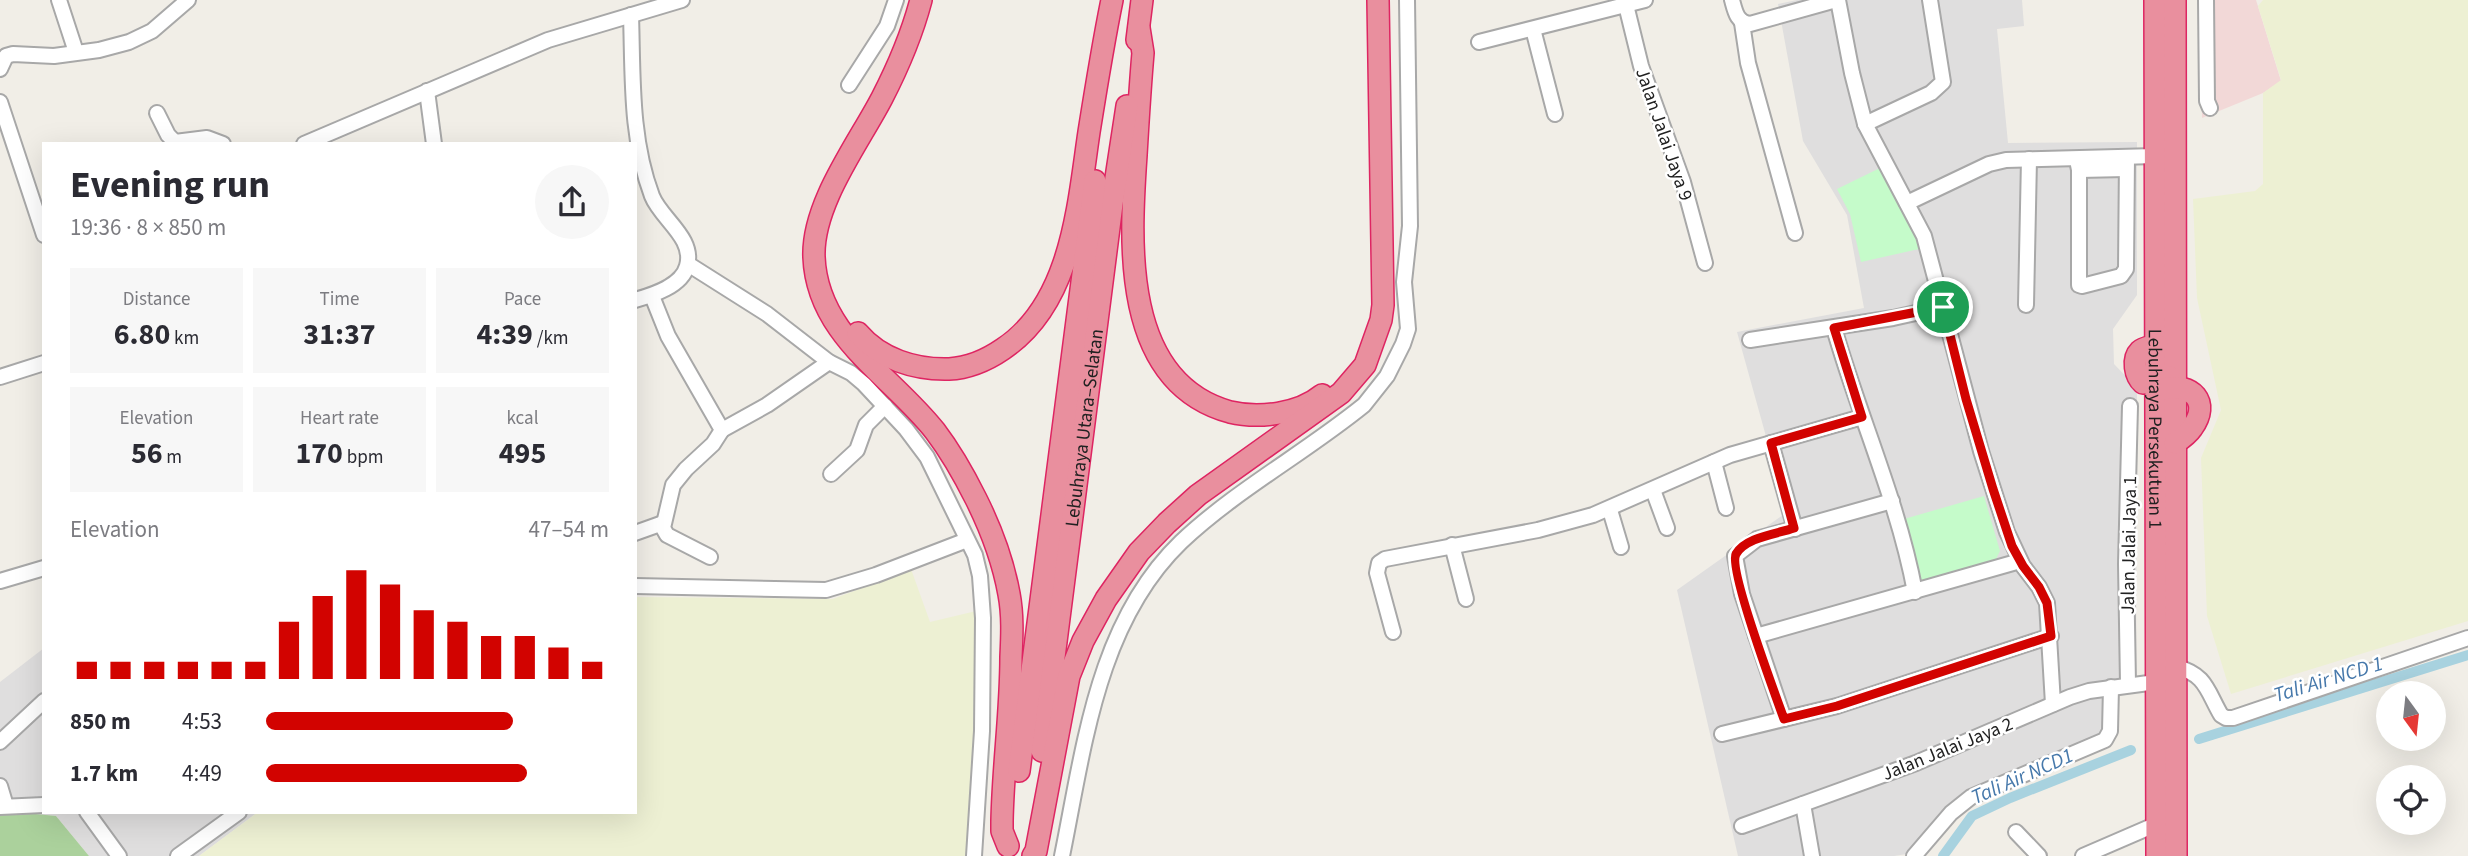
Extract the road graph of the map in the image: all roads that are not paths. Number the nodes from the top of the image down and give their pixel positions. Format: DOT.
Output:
graph roads {
  1 [pos="59,0"];
  2 [pos="188,0"];
  3 [pos="682,0"];
  4 [pos="896,0"];
  5 [pos="921,0"];
  6 [pos="934,0"];
  7 [pos="1112,0"];
  8 [pos="1118,0"];
  9 [pos="1142,0"];
  10 [pos="1366,0"];
  11 [pos="1378,0"];
  12 [pos="1406,0"];
  13 [pos="1645,0"];
  14 [pos="1732,0"];
  15 [pos="1837,0"];
  16 [pos="1930,0"];
  17 [pos="2155,0"];
  18 [pos="2175,0"];
  19 [pos="2206,0"];
  20 [pos="1626,5"];
  21 [pos="631,15"];
  22 [pos="1742,23"];
  23 [pos="1139,28"];
  24 [pos="1533,29"];
  25 [pos="1479,42"];
  26 [pos="76,52"];
  27 [pos="2,58"];
  28 [pos="849,85"];
  29 [pos="427,91"];
  30 [pos="0,102"];
  31 [pos="2210,108"];
  32 [pos="157,113"];
  33 [pos="1555,114"];
  34 [pos="1865,124"];
  35 [pos="334,137"];
  36 [pos="175,142"];
  37 [pos="175,142"];
  38 [pos="218,142"];
  39 [pos="312,142"];
  40 [pos="435,142"];
  41 [pos="2156,156"];
  42 [pos="2029,159"];
  43 [pos="2127,163"];
  44 [pos="2078,164"];
  45 [pos="642,187"];
  46 [pos="1907,203"];
  47 [pos="42,229"];
  48 [pos="1796,233"];
  49 [pos="1705,262"];
  50 [pos="688,264"];
  51 [pos="652,296"];
  52 [pos="637,300"];
  53 [pos="2026,305"];
  54 [pos="1943,307"];
  55 [pos="1834,328"];
  56 [pos="1750,340"];
  57 [pos="829,362"];
  58 [pos="42,364"];
  59 [pos="0,377"];
  60 [pos="2166,383"];
  61 [pos="885,406"];
  62 [pos="2130,406"];
  63 [pos="1862,417"];
  64 [pos="722,430"];
  65 [pos="1771,443"];
  66 [pos="1714,462"];
  67 [pos="831,474"];
  68 [pos="1653,490"];
  69 [pos="1892,502"];
  70 [pos="1726,508"];
  71 [pos="1610,510"];
  72 [pos="663,523"];
  73 [pos="1667,528"];
  74 [pos="1794,528"];
  75 [pos="637,532"];
  76 [pos="967,540"];
  77 [pos="1452,545"];
  78 [pos="1622,547"];
  79 [pos="710,557"];
  80 [pos="2020,561"];
  81 [pos="42,569"];
  82 [pos="0,581"];
  83 [pos="637,586"];
  84 [pos="1915,592"];
  85 [pos="1466,599"];
  86 [pos="1393,632"];
  87 [pos="1756,636"];
  88 [pos="2051,636"];
  89 [pos="2468,638"];
  90 [pos="2176,667"];
  91 [pos="2156,682"];
  92 [pos="2128,684"];
  93 [pos="2111,687"];
  94 [pos="42,703"];
  95 [pos="2053,704"];
  96 [pos="2166,712"];
  97 [pos="1784,719"];
  98 [pos="1722,734"];
  99 [pos="0,742"];
  100 [pos="2166,761"];
  101 [pos="0,786"];
  102 [pos="1802,804"];
  103 [pos="42,805"];
  104 [pos="3,806"];
  105 [pos="88,814"];
  106 [pos="236,814"];
  107 [pos="2157,824"];
  108 [pos="1742,827"];
  109 [pos="2016,832"];
  110 [pos="1007,851"];
  111 [pos="119,856"];
  112 [pos="178,856"];
  113 [pos="974,856"];
  114 [pos="1031,856"];
  115 [pos="1062,856"];
  116 [pos="1812,856"];
  117 [pos="1914,856"];
  118 [pos="2039,856"];
  119 [pos="2082,856"];
  120 [pos="2157,856"];
  121 [pos="2176,856"];
  1 -- 26 [label="street"];
  2 -- 26 [label="street"];
  3 -- 21 [label="street"];
  4 -- 28 [label="street"];
  5 -- 110 [label="highway"];
  6 -- 7 [label="highway"];
  8 -- 110 [label="highway, Lebuhraya Utara–Selatan"];
  9 -- 23 [label="highway, Lebuhraya Utara–Selatan"];
  10 -- 23 [label="highway"];
  11 -- 114 [label="highway"];
  12 -- 115 [label="street"];
  13 -- 20 [label="street"];
  14 -- 22 [label="street"];
  15 -- 22 [label="street"];
  15 -- 34 [label="street"];
  16 -- 34 [label="street"];
  17 -- 41 [label="highway, Lebuhraya Persekutuan 1"];
  18 -- 60 [label="highway, Lebuhraya Persekutuan 1"];
  19 -- 31 [label="street"];
  20 -- 24 [label="street"];
  20 -- 49 [label="street, Jalan Jalai Jaya 9"];
  21 -- 29 [label="street"];
  21 -- 45 [label="street"];
  22 -- 48 [label="street"];
  23 -- 114 [label="highway, Lebuhraya Utara–Selatan"];
  24 -- 25 [label="street"];
  24 -- 33 [label="street"];
  26 -- 27 [label="street"];
  29 -- 35 [label="street"];
  29 -- 40 [label="street"];
  30 -- 47 [label="street"];
  32 -- 37 [label="street"];
  34 -- 46 [label="street"];
  35 -- 39 [label="street"];
  36 -- 38 [label="street"];
  41 -- 43 [label="street"];
  41 -- 60 [label="highway, Lebuhraya Persekutuan 1"];
  42 -- 44 [label="street"];
  42 -- 46 [label="street"];
  42 -- 53 [label="street"];
  43 -- 44 [label="street"];
  43 -- 44 [label="street"];
  45 -- 50 [label="street"];
  46 -- 54 [label="street"];
  50 -- 51 [label="street"];
  50 -- 57 [label="street"];
  51 -- 52 [label="street"];
  51 -- 64 [label="street"];
  54 -- 55 [label="street"];
  54 -- 80 [label="street"];
  55 -- 56 [label="street"];
  55 -- 63 [label="street"];
  57 -- 61 [label="street"];
  57 -- 64 [label="street"];
  58 -- 59 [label="street"];
  60 -- 90 [label="highway, Lebuhraya Persekutuan 1"];
  60 -- 91 [label="highway, Lebuhraya Persekutuan 1"];
  61 -- 67 [label="street"];
  61 -- 76 [label="street"];
  62 -- 92 [label="street, Jalan Jalai Jaya 1"];
  63 -- 65 [label="street"];
  63 -- 69 [label="street"];
  64 -- 72 [label="street"];
  65 -- 66 [label="street"];
  65 -- 74 [label="street"];
  66 -- 68 [label="street"];
  66 -- 70 [label="street"];
  68 -- 71 [label="street"];
  68 -- 73 [label="street"];
  69 -- 74 [label="street"];
  69 -- 84 [label="street"];
  71 -- 77 [label="street"];
  71 -- 78 [label="street"];
  72 -- 75 [label="street"];
  72 -- 79 [label="street"];
  74 -- 87 [label="street"];
  76 -- 83 [label="street"];
  76 -- 113 [label="street"];
  77 -- 85 [label="street"];
  77 -- 86 [label="street"];
  80 -- 84 [label="street"];
  80 -- 88 [label="street"];
  81 -- 82 [label="street"];
  84 -- 87 [label="street"];
  87 -- 97 [label="street"];
  88 -- 95 [label="street"];
  88 -- 97 [label="street"];
  89 -- 90 [label="street"];
  90 -- 96 [label="highway, Lebuhraya Persekutuan 1"];
  91 -- 92 [label="street, Jalan Jalai Jaya 2"];
  91 -- 96 [label="highway, Lebuhraya Persekutuan 1"];
  92 -- 93 [label="street, Jalan Jalai Jaya 2"];
  93 -- 95 [label="street, Jalan Jalai Jaya 2"];
  93 -- 117 [label="street"];
  94 -- 99 [label="street"];
  95 -- 102 [label="street, Jalan Jalai Jaya 2"];
  96 -- 100 [label="highway, Lebuhraya Persekutuan 1"];
  97 -- 98 [label="street"];
  100 -- 107 [label="highway, Lebuhraya Persekutuan 1"];
  100 -- 121 [label="highway, Lebuhraya Persekutuan 1"];
  101 -- 104 [label="street"];
  102 -- 108 [label="street, Jalan Jalai Jaya 2"];
  102 -- 116 [label="street"];
  103 -- 104 [label="street"];
  105 -- 111 [label="street"];
  106 -- 112 [label="street"];
  107 -- 119 [label="street"];
  107 -- 120 [label="highway, Lebuhraya Persekutuan 1"];
  109 -- 118 [label="street"];
}
